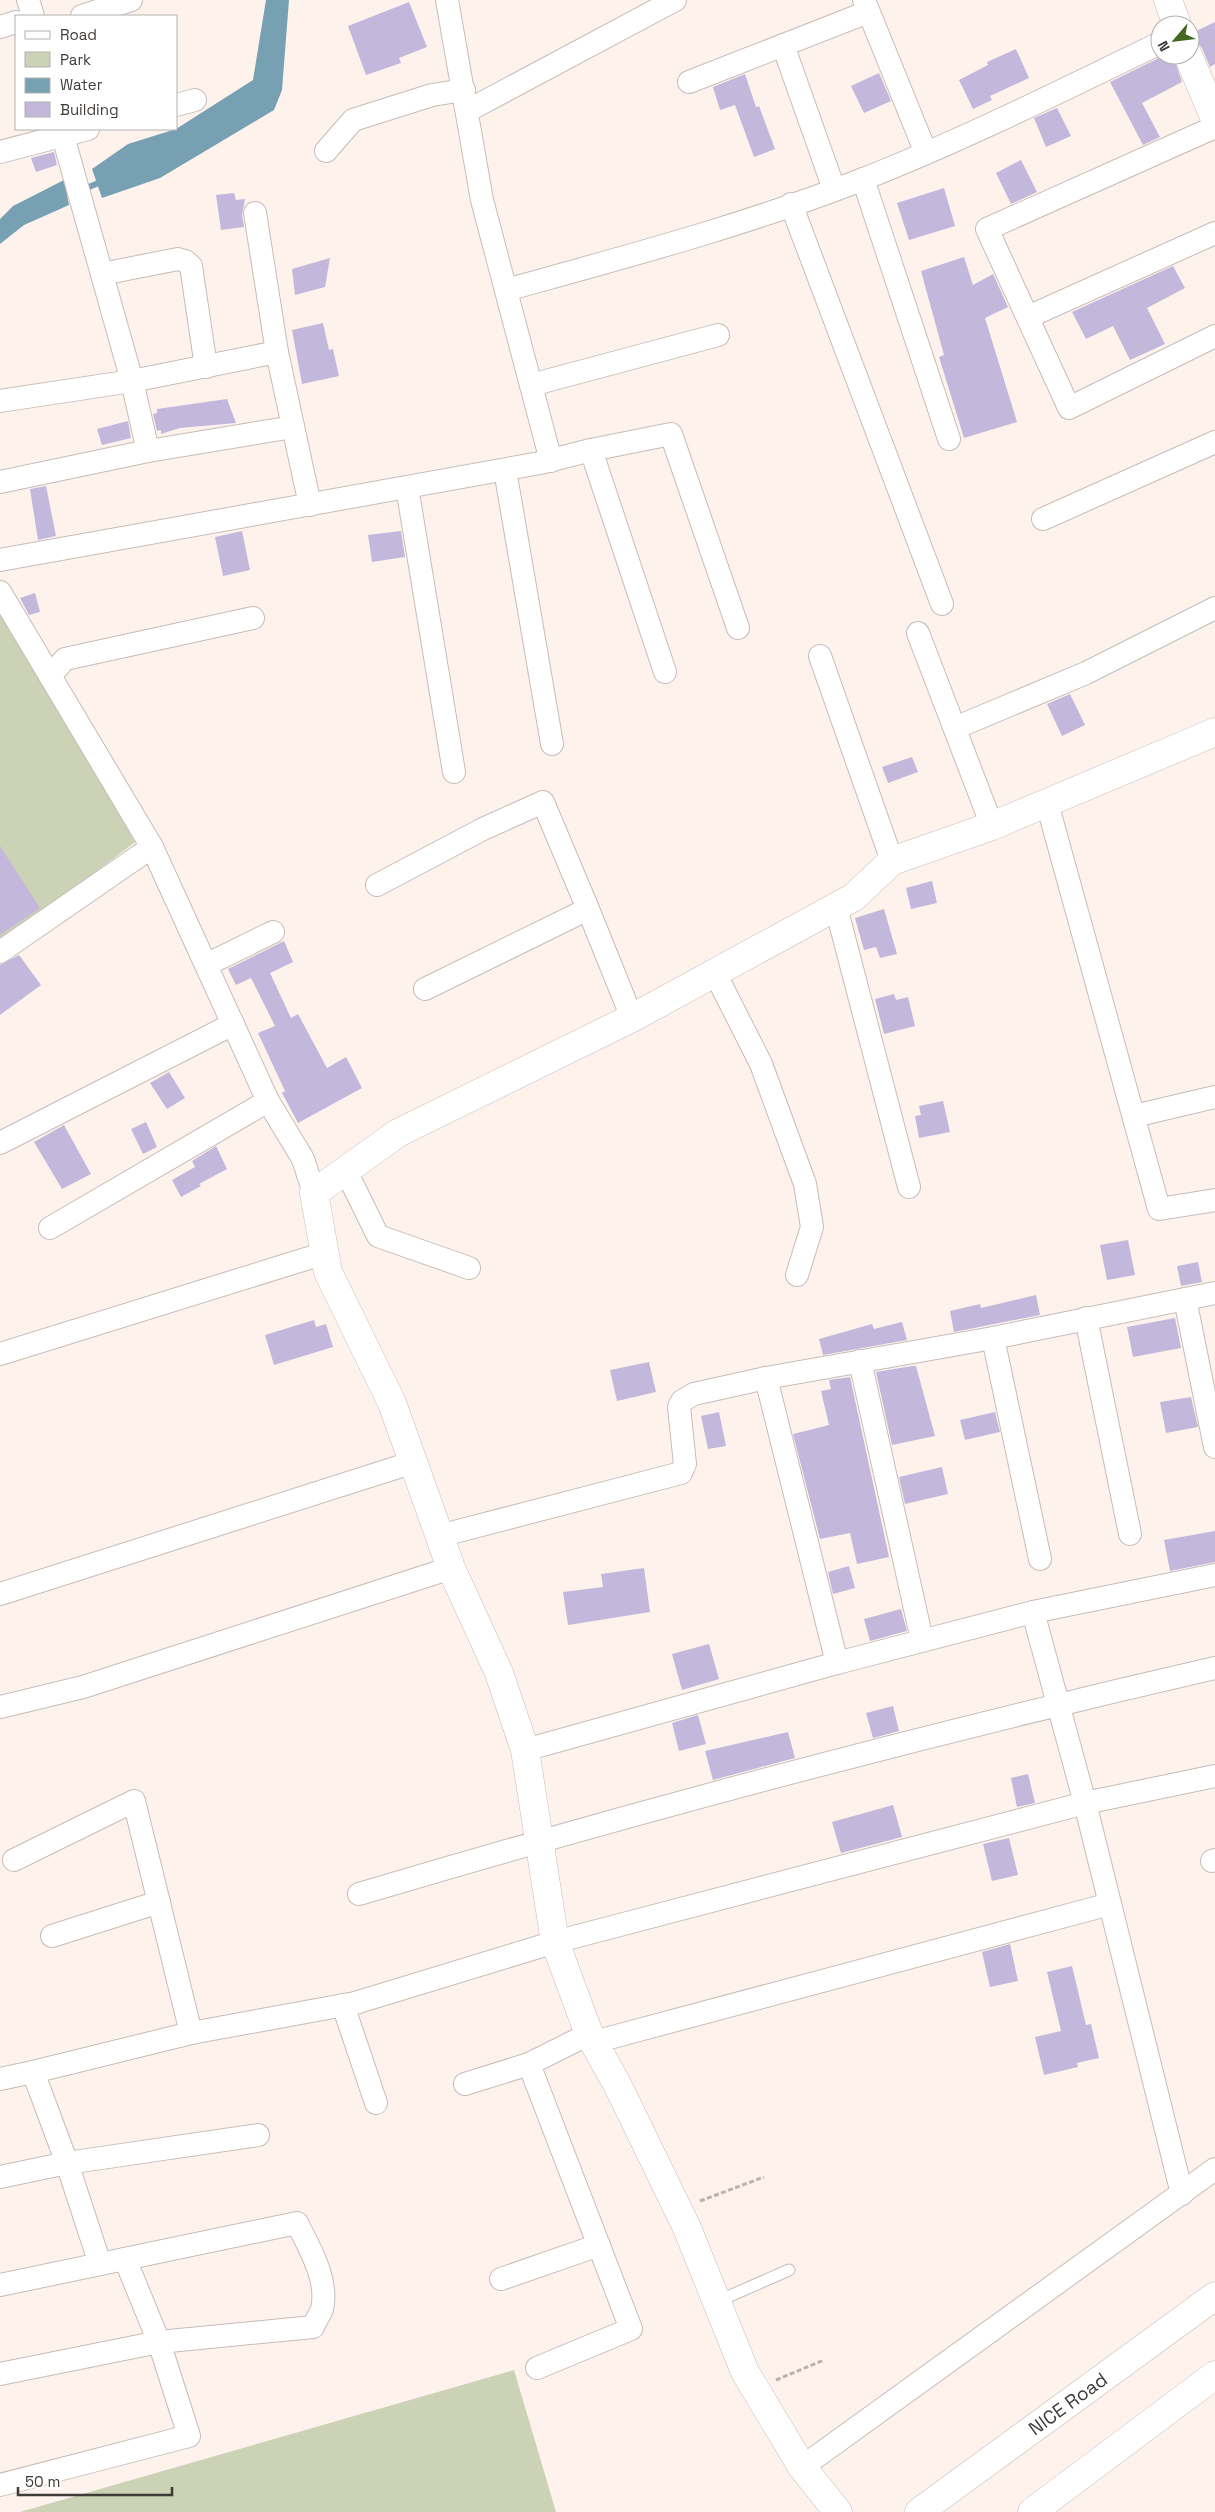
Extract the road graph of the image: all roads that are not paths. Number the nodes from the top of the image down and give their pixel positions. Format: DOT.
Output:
graph roads {
  1 [pos="28,0"];
  2 [pos="131,0"];
  3 [pos="447,0"];
  4 [pos="675,0"];
  5 [pos="1168,0"];
  6 [pos="866,6"];
  7 [pos="33,15"];
  8 [pos="85,15"];
  9 [pos="1173,15"];
  10 [pos="15,22"];
  11 [pos="0,27"];
  12 [pos="783,45"];
  13 [pos="1150,48"];
  14 [pos="1192,65"];
  15 [pos="689,82"];
  16 [pos="466,100"];
  17 [pos="1215,118"];
  18 [pos="1215,127"];
  19 [pos="79,130"];
  20 [pos="62,132"];
  21 [pos="326,151"];
  22 [pos="0,152"];
  23 [pos="926,153"];
  24 [pos="863,179"];
  25 [pos="834,190"];
  26 [pos="791,204"];
  27 [pos="255,213"];
  28 [pos="1215,233"];
  29 [pos="102,274"];
  30 [pos="506,290"];
  31 [pos="1028,317"];
  32 [pos="718,335"];
  33 [pos="1215,336"];
  34 [pos="277,352"];
  35 [pos="206,367"];
  36 [pos="132,381"];
  37 [pos="531,384"];
  38 [pos="0,401"];
  39 [pos="293,427"];
  40 [pos="949,439"];
  41 [pos="1215,442"];
  42 [pos="591,450"];
  43 [pos="148,451"];
  44 [pos="551,461"];
  45 [pos="505,470"];
  46 [pos="0,482"];
  47 [pos="408,487"];
  48 [pos="310,505"];
  49 [pos="1043,519"];
  50 [pos="0,560"];
  51 [pos="0,592"];
  52 [pos="942,604"];
  53 [pos="1215,608"];
  54 [pos="253,618"];
  55 [pos="738,628"];
  56 [pos="918,633"];
  57 [pos="820,656"];
  58 [pos="665,672"];
  59 [pos="50,676"];
  60 [pos="955,728"];
  61 [pos="1215,732"];
  62 [pos="552,744"];
  63 [pos="454,772"];
  64 [pos="1047,803"];
  65 [pos="992,826"];
  66 [pos="152,847"];
  67 [pos="892,861"];
  68 [pos="377,885"];
  69 [pos="836,907"];
  70 [pos="588,909"];
  71 [pos="272,932"];
  72 [pos="3,943"];
  73 [pos="206,965"];
  74 [pos="715,973"];
  75 [pos="425,989"];
  76 [pos="632,1018"];
  77 [pos="233,1024"];
  78 [pos="1215,1097"];
  79 [pos="268,1101"];
  80 [pos="1134,1116"];
  81 [pos="0,1143"];
  82 [pos="346,1170"];
  83 [pos="909,1187"];
  84 [pos="314,1193"];
  85 [pos="1215,1200"];
  86 [pos="50,1228"];
  87 [pos="325,1253"];
  88 [pos="469,1268"];
  89 [pos="797,1275"];
  90 [pos="1215,1293"];
  91 [pos="1185,1299"];
  92 [pos="1086,1318"];
  93 [pos="993,1338"];
  94 [pos="0,1354"];
  95 [pos="860,1361"];
  96 [pos="766,1378"];
  97 [pos="1215,1447"];
  98 [pos="414,1462"];
  99 [pos="1130,1534"];
  100 [pos="439,1536"];
  101 [pos="1040,1559"];
  102 [pos="451,1568"];
  103 [pos="1215,1575"];
  104 [pos="0,1594"];
  105 [pos="1033,1612"];
  106 [pos="922,1640"];
  107 [pos="837,1663"];
  108 [pos="1215,1668"];
  109 [pos="1059,1704"];
  110 [pos="0,1707"];
  111 [pos="526,1750"];
  112 [pos="1215,1776"];
  113 [pos="1085,1803"];
  114 [pos="539,1841"];
  115 [pos="14,1860"];
  116 [pos="359,1894"];
  117 [pos="159,1902"];
  118 [pos="1110,1904"];
  119 [pos="52,1936"];
  120 [pos="555,1942"];
  121 [pos="343,2005"];
  122 [pos="191,2033"];
  123 [pos="592,2038"];
  124 [pos="528,2064"];
  125 [pos="34,2072"];
  126 [pos="0,2079"];
  127 [pos="465,2084"];
  128 [pos="376,2103"];
  129 [pos="258,2135"];
  130 [pos="67,2163"];
  131 [pos="1215,2169"];
  132 [pos="0,2177"];
  133 [pos="1182,2194"];
  134 [pos="598,2245"];
  135 [pos="124,2259"];
  136 [pos="100,2264"];
  137 [pos="789,2270"];
  138 [pos="501,2279"];
  139 [pos="0,2285"];
  140 [pos="1215,2296"];
  141 [pos="716,2302"];
  142 [pos="159,2342"];
  143 [pos="537,2368"];
  144 [pos="0,2374"];
  145 [pos="1215,2375"];
  146 [pos="802,2467"];
  147 [pos="0,2484"];
  148 [pos="837,2511"];
  149 [pos="919,2512"];
  150 [pos="1032,2512"];
  1 -- 7 [label="street"];
  2 -- 8 [label="street"];
  3 -- 16 [label="street"];
  4 -- 16 [label="street"];
  5 -- 9 [label="main road"];
  6 -- 12 [label="street"];
  6 -- 23 [label="street"];
  10 -- 11 [label="street"];
  12 -- 15 [label="street"];
  12 -- 25 [label="street"];
  13 -- 23 [label="street"];
  14 -- 17 [label="main road"];
  16 -- 21 [label="street"];
  16 -- 30 [label="street"];
  18 -- 31 [label="street"];
  19 -- 20 [label="street"];
  20 -- 22 [label="street"];
  20 -- 29 [label="street"];
  23 -- 24 [label="street"];
  24 -- 25 [label="street"];
  24 -- 40 [label="street"];
  25 -- 26 [label="street"];
  26 -- 30 [label="street"];
  26 -- 52 [label="street"];
  27 -- 34 [label="street"];
  28 -- 31 [label="street"];
  29 -- 35 [label="street"];
  29 -- 36 [label="street"];
  30 -- 37 [label="street"];
  31 -- 33 [label="street"];
  32 -- 37 [label="street"];
  34 -- 35 [label="street"];
  34 -- 39 [label="street"];
  35 -- 36 [label="street"];
  36 -- 38 [label="street"];
  36 -- 43 [label="street"];
  37 -- 44 [label="street"];
  39 -- 43 [label="street"];
  39 -- 48 [label="street"];
  41 -- 49 [label="street"];
  42 -- 44 [label="street"];
  42 -- 55 [label="street"];
  42 -- 58 [label="street"];
  43 -- 46 [label="street"];
  44 -- 45 [label="street"];
  45 -- 47 [label="street"];
  45 -- 62 [label="street"];
  47 -- 48 [label="street"];
  47 -- 63 [label="street"];
  48 -- 50 [label="street"];
  51 -- 59 [label="street"];
  53 -- 60 [label="street"];
  54 -- 59 [label="street"];
  56 -- 60 [label="street"];
  57 -- 67 [label="street"];
  59 -- 66 [label="street"];
  60 -- 65 [label="street"];
  61 -- 64 [label="main road"];
  64 -- 65 [label="main road"];
  64 -- 80 [label="street"];
  65 -- 67 [label="main road"];
  66 -- 72 [label="street"];
  66 -- 73 [label="street"];
  67 -- 69 [label="main road"];
  68 -- 70 [label="street"];
  69 -- 74 [label="main road"];
  69 -- 83 [label="street"];
  70 -- 75 [label="street"];
  70 -- 76 [label="street"];
  71 -- 73 [label="street"];
  73 -- 77 [label="street"];
  74 -- 76 [label="main road"];
  74 -- 89 [label="street"];
  76 -- 82 [label="main road"];
  77 -- 79 [label="street"];
  77 -- 81 [label="street"];
  78 -- 80 [label="street"];
  79 -- 84 [label="street"];
  79 -- 86 [label="street"];
  80 -- 85 [label="street"];
  82 -- 84 [label="main road"];
  82 -- 88 [label="street"];
  84 -- 87 [label="main road"];
  87 -- 94 [label="street"];
  87 -- 98 [label="main road"];
  90 -- 91 [label="street"];
  91 -- 92 [label="street"];
  91 -- 97 [label="street"];
  92 -- 93 [label="street"];
  92 -- 99 [label="street"];
  93 -- 95 [label="street"];
  93 -- 101 [label="street"];
  95 -- 96 [label="street"];
  95 -- 106 [label="street"];
  96 -- 100 [label="street"];
  96 -- 107 [label="street"];
  98 -- 100 [label="main road"];
  98 -- 104 [label="street"];
  100 -- 102 [label="main road"];
  102 -- 110 [label="street"];
  102 -- 111 [label="main road"];
  103 -- 105 [label="street"];
  105 -- 106 [label="street"];
  105 -- 109 [label="street"];
  106 -- 107 [label="street"];
  107 -- 111 [label="street"];
  108 -- 109 [label="street"];
  109 -- 113 [label="street"];
  109 -- 114 [label="street"];
  111 -- 114 [label="main road"];
  112 -- 113 [label="street"];
  113 -- 118 [label="street"];
  113 -- 120 [label="street"];
  114 -- 116 [label="street"];
  114 -- 120 [label="main road"];
  115 -- 117 [label="street"];
  117 -- 119 [label="street"];
  117 -- 122 [label="street"];
  118 -- 123 [label="street"];
  118 -- 133 [label="street"];
  120 -- 121 [label="street"];
  120 -- 123 [label="main road"];
  121 -- 122 [label="street"];
  121 -- 128 [label="street"];
  122 -- 125 [label="street"];
  123 -- 124 [label="street"];
  123 -- 141 [label="main road"];
  124 -- 127 [label="street"];
  124 -- 134 [label="street"];
  125 -- 126 [label="street"];
  125 -- 130 [label="street"];
  129 -- 130 [label="street"];
  130 -- 132 [label="street"];
  130 -- 136 [label="street"];
  131 -- 133 [label="street"];
  133 -- 146 [label="street"];
  134 -- 138 [label="street"];
  134 -- 143 [label="street"];
  135 -- 136 [label="street"];
  135 -- 142 [label="street"];
  135 -- 142 [label="street"];
  136 -- 139 [label="street"];
  137 -- 141 [label="lane"];
  140 -- 149 [label="main road, NICE Road"];
  141 -- 146 [label="main road"];
  142 -- 144 [label="street"];
  142 -- 147 [label="street"];
  145 -- 150 [label="main road"];
  146 -- 148 [label="main road"];
}
